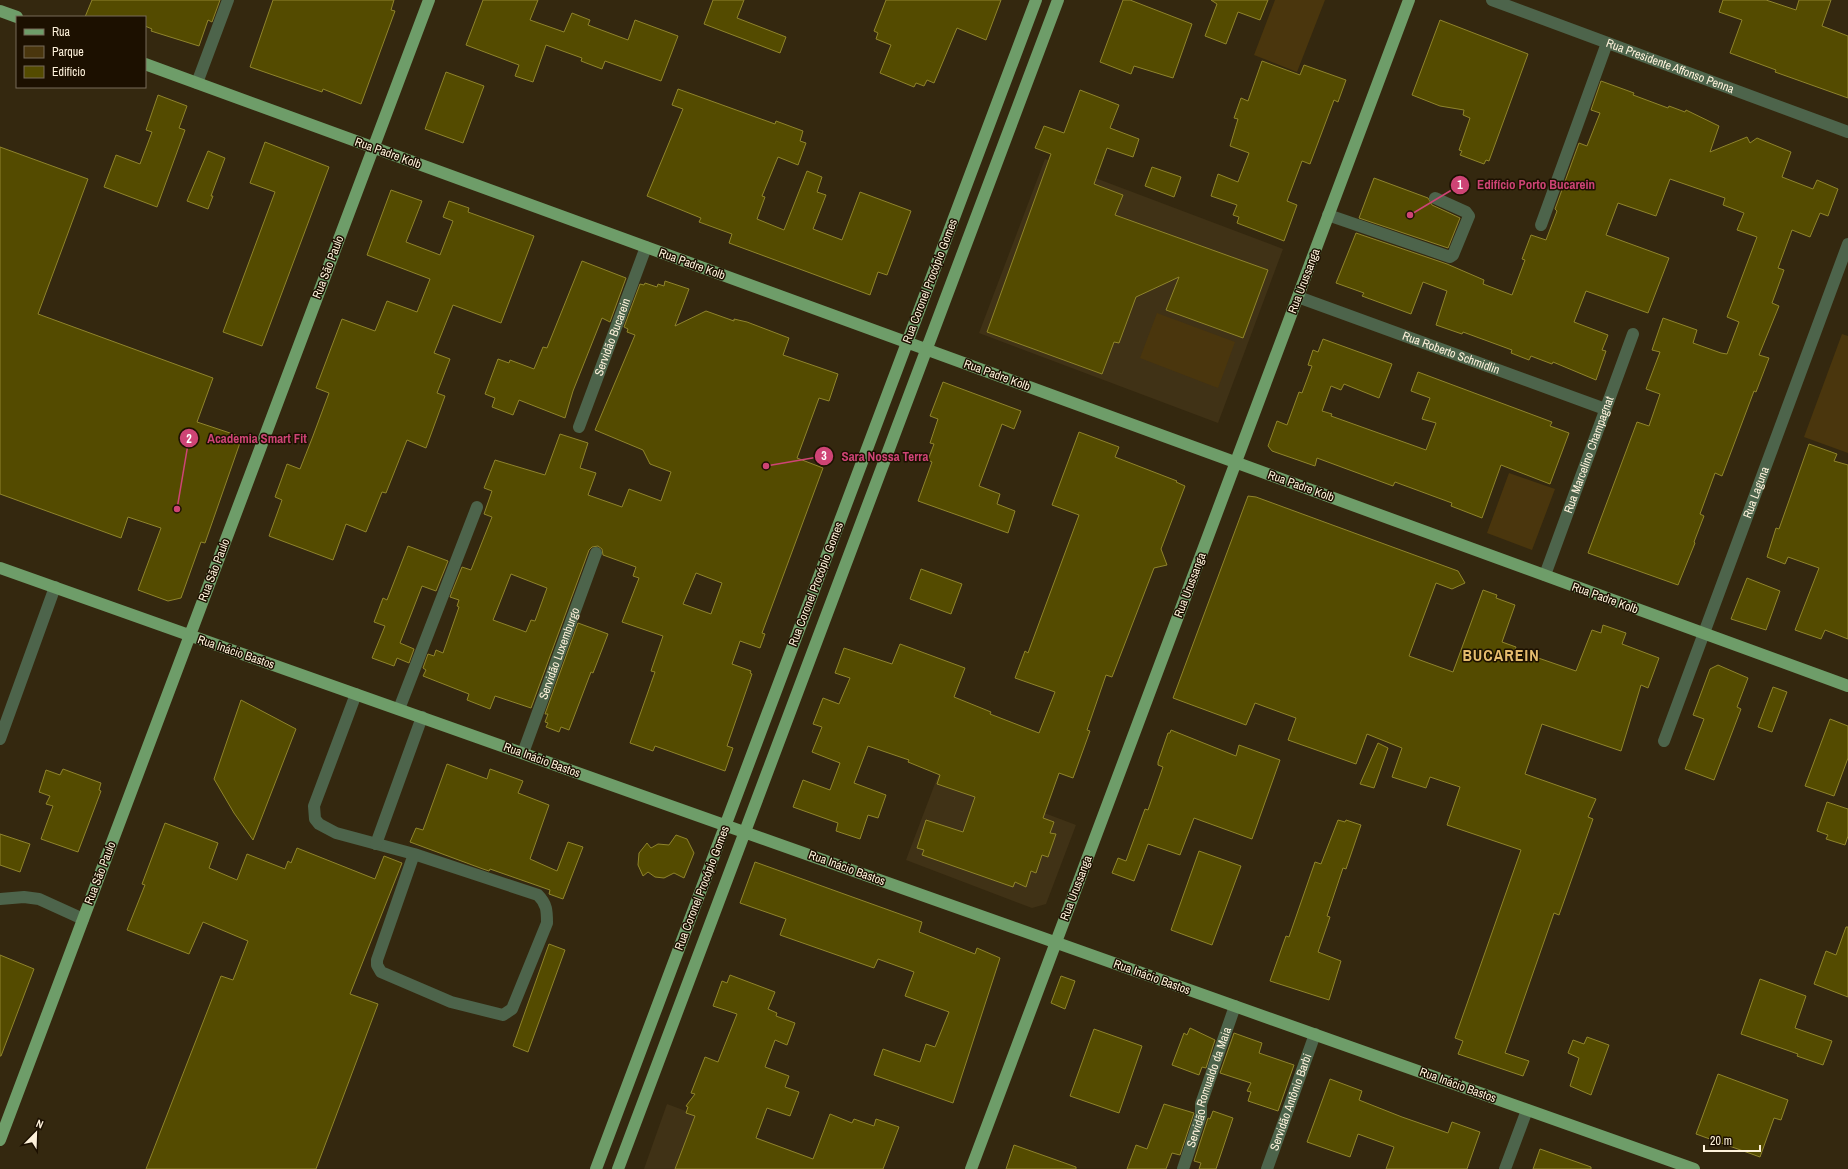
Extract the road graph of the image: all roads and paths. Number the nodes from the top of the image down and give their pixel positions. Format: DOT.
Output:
graph roads {
  1 [pos="228,0"];
  2 [pos="429,0"];
  3 [pos="1036,0"];
  4 [pos="1058,0"];
  5 [pos="1409,0"];
  6 [pos="1492,0"];
  7 [pos="0,11"];
  8 [pos="16,17"];
  9 [pos="1607,43"];
  10 [pos="146,64"];
  11 [pos="197,83"];
  12 [pos="1848,132"];
  13 [pos="373,148"];
  14 [pos="1435,198"];
  15 [pos="1328,215"];
  16 [pos="1541,224"];
  17 [pos="1848,244"];
  18 [pos="646,247"];
  19 [pos="1298,297"];
  20 [pos="1633,334"];
  21 [pos="907,342"];
  22 [pos="927,350"];
  23 [pos="1605,409"];
  24 [pos="580,427"];
  25 [pos="1236,462"];
  26 [pos="477,508"];
  27 [pos="596,553"];
  28 [pos="0,568"];
  29 [pos="1545,576"];
  30 [pos="55,587"];
  31 [pos="1704,634"];
  32 [pos="190,635"];
  33 [pos="1848,686"];
  34 [pos="356,694"];
  35 [pos="399,709"];
  36 [pos="422,717"];
  37 [pos="0,739"];
  38 [pos="1664,741"];
  39 [pos="523,753"];
  40 [pos="725,825"];
  41 [pos="745,832"];
  42 [pos="376,844"];
  43 [pos="414,854"];
  44 [pos="0,899"];
  45 [pos="83,919"];
  46 [pos="1056,942"];
  47 [pos="1235,1006"];
  48 [pos="1315,1034"];
  49 [pos="1528,1110"];
  50 [pos="0,1140"];
  51 [pos="596,1169"];
  52 [pos="618,1169"];
  53 [pos="971,1169"];
  54 [pos="1183,1169"];
  55 [pos="1267,1169"];
  56 [pos="1506,1169"];
  57 [pos="1694,1169"];
  1 -- 11 [label="street"];
  2 -- 13 [label="main road, Rua São Paulo"];
  3 -- 21 [label="main road, Rua Coronel Procópio Gomes"];
  4 -- 22 [label="main road, Rua Coronel Procópio Gomes"];
  5 -- 15 [label="main road, Rua Urussanga"];
  6 -- 9 [label="street, Rua Presidente Affonso Penna"];
  7 -- 8 [label="main road"];
  9 -- 12 [label="street, Rua Presidente Affonso Penna"];
  9 -- 16 [label="street"];
  10 -- 11 [label="main road, Rua Padre Kolb"];
  11 -- 13 [label="main road, Rua Padre Kolb"];
  13 -- 18 [label="main road, Rua Padre Kolb"];
  13 -- 32 [label="main road, Rua São Paulo"];
  14 -- 15 [label="street"];
  15 -- 19 [label="main road, Rua Urussanga"];
  17 -- 31 [label="street, Rua Laguna"];
  18 -- 21 [label="main road, Rua Padre Kolb"];
  18 -- 24 [label="street, Servidão Bucarein"];
  19 -- 23 [label="street, Rua Roberto Schmidlin"];
  19 -- 25 [label="main road, Rua Urussanga"];
  20 -- 23 [label="street, Rua Marcelino Champagnat"];
  21 -- 22 [label="main road, Rua Padre Kolb"];
  21 -- 40 [label="main road, Rua Coronel Procópio Gomes"];
  22 -- 25 [label="main road, Rua Padre Kolb"];
  22 -- 41 [label="main road, Rua Coronel Procópio Gomes"];
  23 -- 29 [label="street, Rua Marcelino Champagnat"];
  25 -- 29 [label="main road, Rua Padre Kolb"];
  25 -- 46 [label="main road, Rua Urussanga"];
  26 -- 35 [label="street"];
  27 -- 39 [label="street, Servidão Luxemburgo"];
  28 -- 30 [label="main road, Rua Inácio Bastos"];
  29 -- 31 [label="main road, Rua Padre Kolb"];
  30 -- 32 [label="main road, Rua Inácio Bastos"];
  30 -- 37 [label="street"];
  31 -- 33 [label="main road, Rua Padre Kolb"];
  31 -- 38 [label="street, Rua Laguna"];
  32 -- 34 [label="main road, Rua Inácio Bastos"];
  32 -- 45 [label="main road, Rua São Paulo"];
  34 -- 35 [label="main road, Rua Inácio Bastos"];
  34 -- 42 [label="street"];
  35 -- 36 [label="main road, Rua Inácio Bastos"];
  36 -- 39 [label="main road, Rua Inácio Bastos"];
  36 -- 42 [label="street"];
  39 -- 40 [label="main road, Rua Inácio Bastos"];
  40 -- 41 [label="main road, Rua Inácio Bastos"];
  40 -- 51 [label="main road, Rua Coronel Procópio Gomes"];
  41 -- 46 [label="main road, Rua Inácio Bastos"];
  41 -- 52 [label="main road, Rua Coronel Procópio Gomes"];
  42 -- 43 [label="street"];
  43 -- 43 [label="street"];
  44 -- 45 [label="street"];
  45 -- 50 [label="main road, Rua São Paulo"];
  46 -- 47 [label="main road, Rua Inácio Bastos"];
  46 -- 53 [label="main road, Rua Urussanga"];
  47 -- 48 [label="main road, Rua Inácio Bastos"];
  47 -- 54 [label="street, Servidão Romualdo da Maia"];
  48 -- 49 [label="main road, Rua Inácio Bastos"];
  48 -- 55 [label="street, Servidão Antônio Barbi"];
  49 -- 56 [label="street"];
  49 -- 57 [label="main road, Rua Inácio Bastos"];
}
